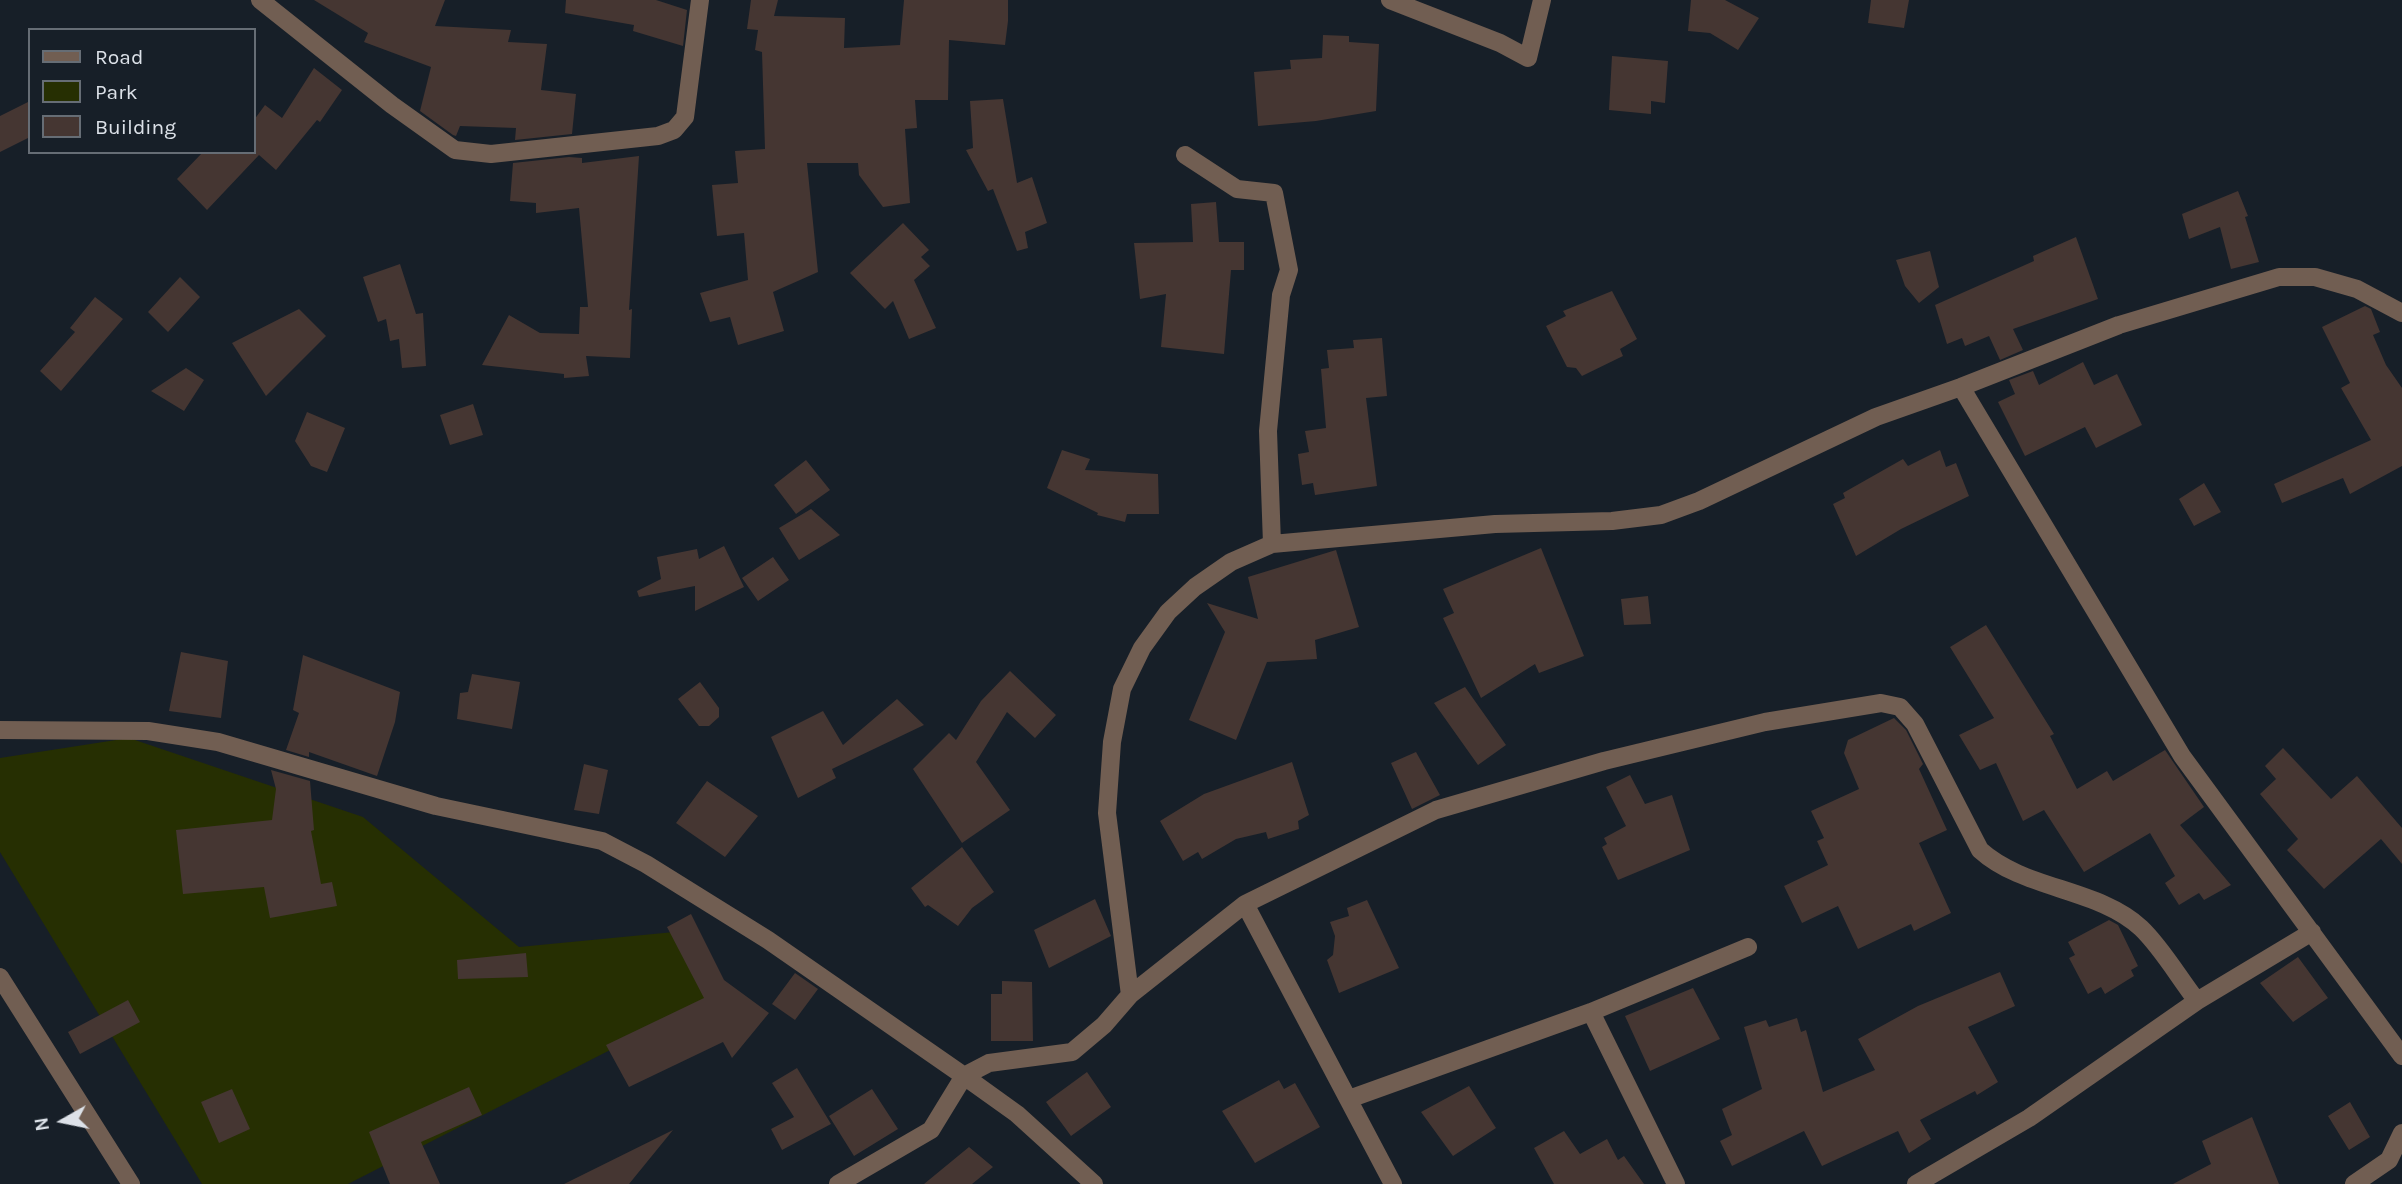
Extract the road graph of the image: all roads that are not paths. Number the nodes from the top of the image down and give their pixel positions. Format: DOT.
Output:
graph roads {
  1 [pos="260,0"];
  2 [pos="700,0"];
  3 [pos="1390,0"];
  4 [pos="1542,0"];
  5 [pos="1185,155"];
  6 [pos="2402,313"];
  7 [pos="1961,387"];
  8 [pos="1272,544"];
  9 [pos="0,730"];
  10 [pos="1245,904"];
  11 [pos="2312,932"];
  12 [pos="1748,947"];
  13 [pos="0,977"];
  14 [pos="1130,995"];
  15 [pos="2197,1001"];
  16 [pos="1591,1012"];
  17 [pos="2402,1056"];
  18 [pos="964,1076"];
  19 [pos="1349,1099"];
  20 [pos="2402,1133"];
  21 [pos="131,1184"];
  22 [pos="838,1184"];
  23 [pos="1094,1184"];
  24 [pos="1393,1184"];
  25 [pos="1676,1184"];
  26 [pos="1916,1184"];
  27 [pos="2354,1184"];
  1 -- 2 [label="street"];
  3 -- 4 [label="street"];
  5 -- 8 [label="street"];
  6 -- 7 [label="street"];
  7 -- 8 [label="street"];
  7 -- 11 [label="street"];
  8 -- 14 [label="street"];
  9 -- 18 [label="street"];
  10 -- 14 [label="street"];
  10 -- 15 [label="street"];
  10 -- 19 [label="street"];
  11 -- 15 [label="street"];
  11 -- 17 [label="street"];
  12 -- 16 [label="street"];
  13 -- 21 [label="street"];
  14 -- 18 [label="street"];
  15 -- 26 [label="street"];
  16 -- 19 [label="street"];
  16 -- 25 [label="street"];
  18 -- 22 [label="street"];
  18 -- 23 [label="street"];
  19 -- 24 [label="street"];
  20 -- 27 [label="street"];
}
